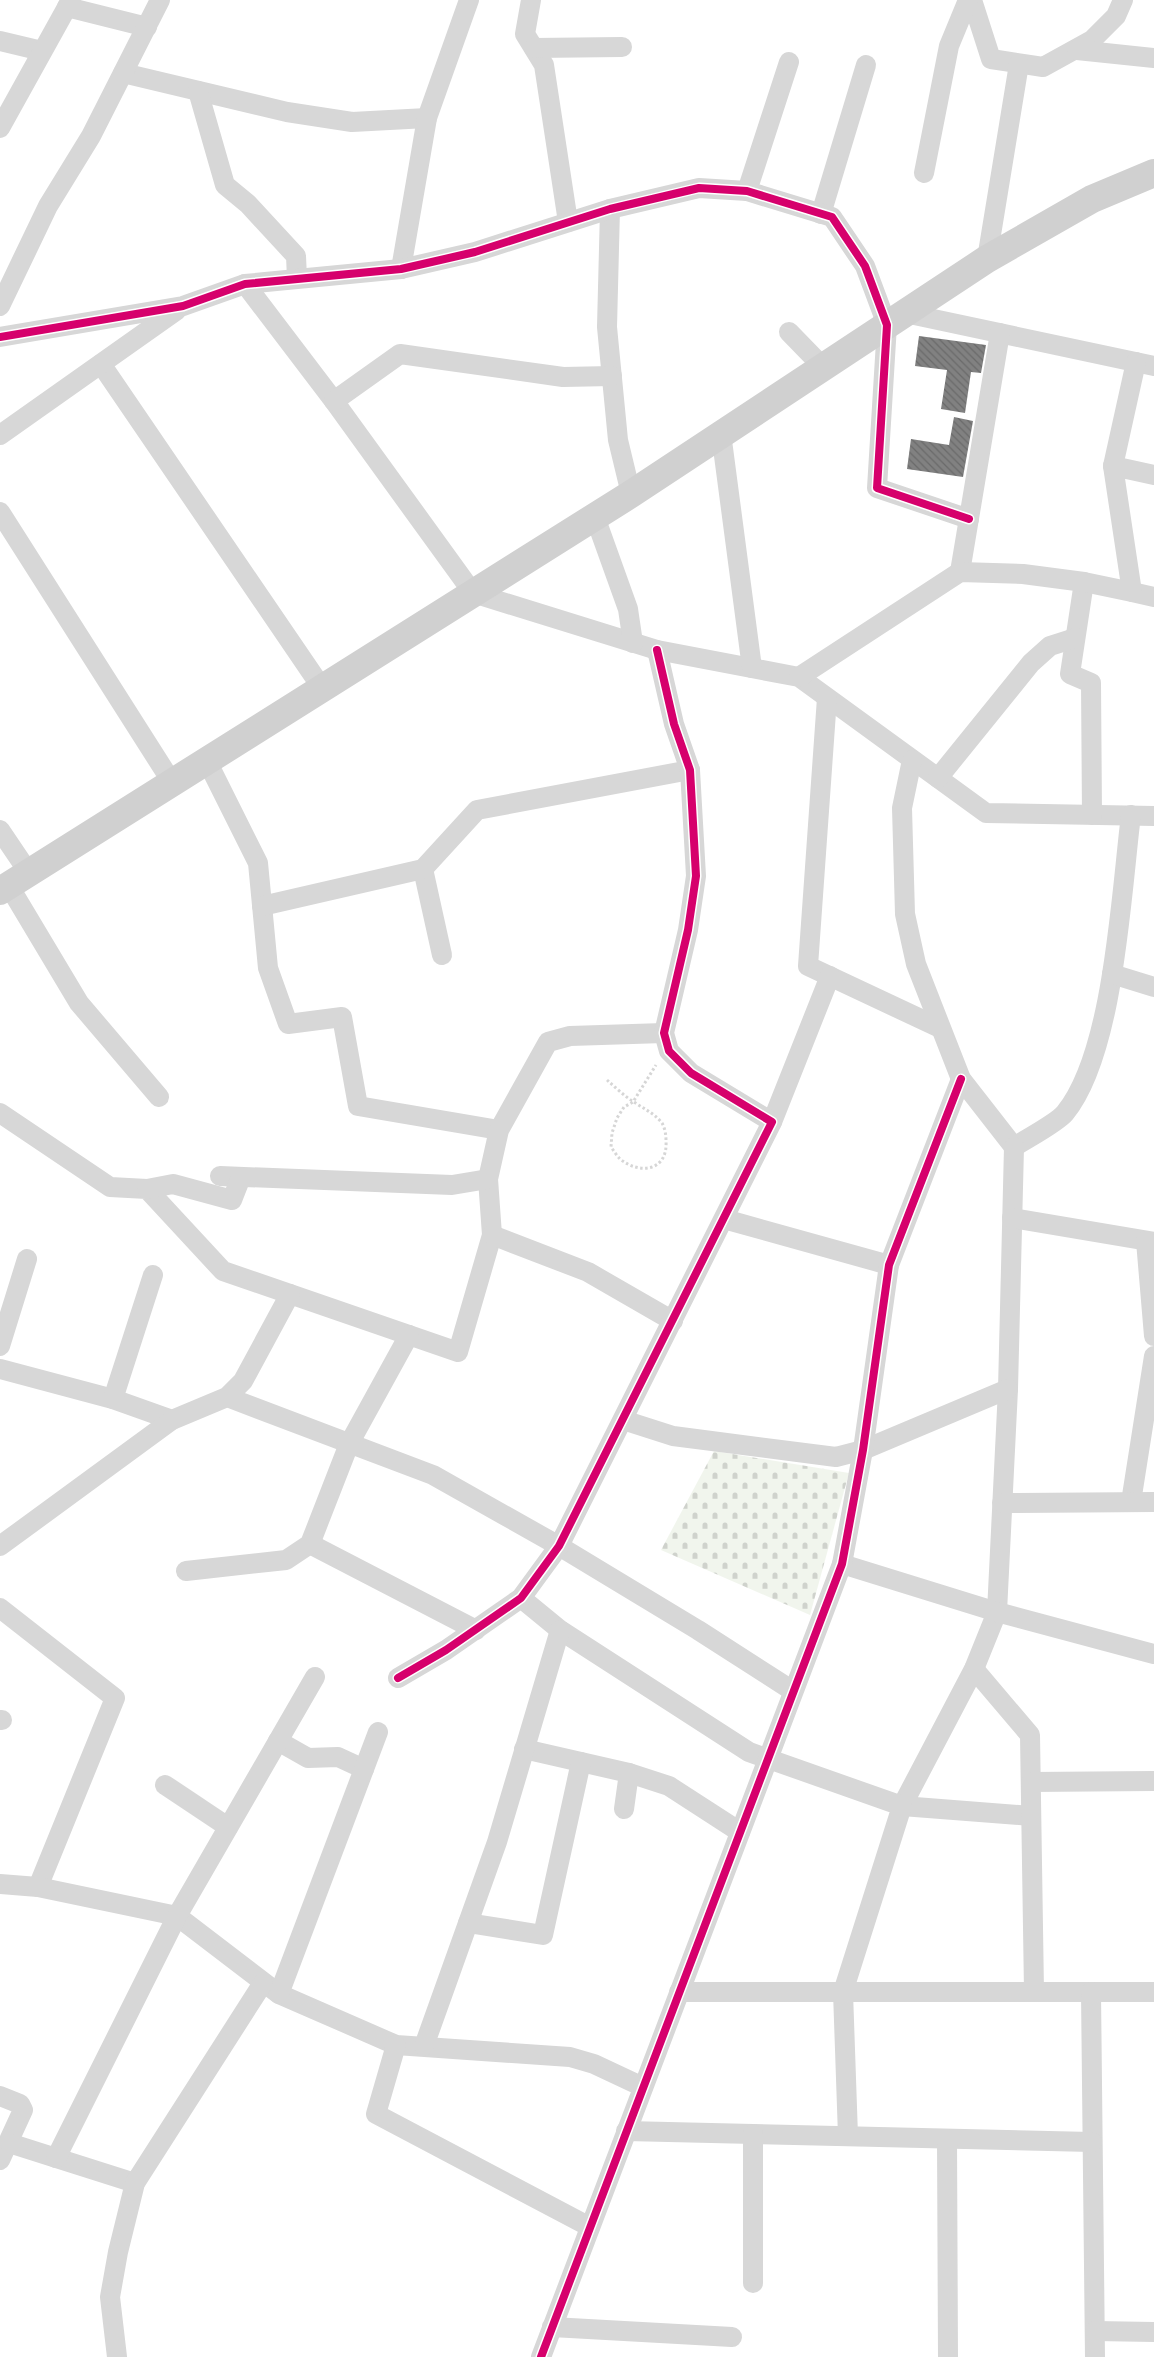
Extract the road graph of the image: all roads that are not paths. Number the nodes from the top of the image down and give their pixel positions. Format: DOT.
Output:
graph roads {
  1 [pos="160,0"];
  2 [pos="469,0"];
  3 [pos="531,0"];
  4 [pos="968,0"];
  5 [pos="972,0"];
  6 [pos="1122,0"];
  7 [pos="69,4"];
  8 [pos="147,27"];
  9 [pos="0,41"];
  10 [pos="622,47"];
  11 [pos="534,48"];
  12 [pos="1077,50"];
  13 [pos="42,52"];
  14 [pos="1154,58"];
  15 [pos="789,62"];
  16 [pos="1019,64"];
  17 [pos="866,65"];
  18 [pos="123,73"];
  19 [pos="198,91"];
  20 [pos="428,118"];
  21 [pos="0,128"];
  22 [pos="924,173"];
  23 [pos="1154,174"];
  24 [pos="747,191"];
  25 [pos="610,209"];
  26 [pos="821,214"];
  27 [pos="568,222"];
  28 [pos="987,259"];
  29 [pos="401,269"];
  30 [pos="297,278"];
  31 [pos="245,284"];
  32 [pos="0,306"];
  33 [pos="182,306"];
  34 [pos="896,319"];
  35 [pos="789,332"];
  36 [pos="1000,333"];
  37 [pos="0,337"];
  38 [pos="100,364"];
  39 [pos="1145,364"];
  40 [pos="823,367"];
  41 [pos="612,376"];
  42 [pos="334,401"];
  43 [pos="721,433"];
  44 [pos="0,435"];
  45 [pos="1113,466"];
  46 [pos="1154,474"];
  47 [pos="631,494"];
  48 [pos="0,512"];
  49 [pos="595,516"];
  50 [pos="969,519"];
  51 [pos="960,572"];
  52 [pos="1084,582"];
  53 [pos="1132,592"];
  54 [pos="473,593"];
  55 [pos="1154,597"];
  56 [pos="1075,638"];
  57 [pos="633,643"];
  58 [pos="657,650"];
  59 [pos="752,668"];
  60 [pos="799,678"];
  61 [pos="322,688"];
  62 [pos="827,698"];
  63 [pos="912,760"];
  64 [pos="207,761"];
  65 [pos="690,770"];
  66 [pos="938,778"];
  67 [pos="173,784"];
  68 [pos="1092,815"];
  69 [pos="1131,816"];
  70 [pos="1154,816"];
  71 [pos="0,830"];
  72 [pos="423,869"];
  73 [pos="13,883"];
  74 [pos="262,906"];
  75 [pos="442,955"];
  76 [pos="1112,974"];
  77 [pos="830,976"];
  78 [pos="1154,987"];
  79 [pos="940,1028"];
  80 [pos="667,1042"];
  81 [pos="961,1079"];
  82 [pos="160,1097"];
  83 [pos="0,1113"];
  84 [pos="772,1122"];
  85 [pos="499,1130"];
  86 [pos="1014,1147"];
  87 [pos="220,1176"];
  88 [pos="241,1177"];
  89 [pos="488,1179"];
  90 [pos="147,1189"];
  91 [pos="1012,1218"];
  92 [pos="724,1219"];
  93 [pos="492,1235"];
  94 [pos="1150,1242"];
  95 [pos="27,1259"];
  96 [pos="890,1265"];
  97 [pos="153,1275"];
  98 [pos="290,1294"];
  99 [pos="673,1321"];
  100 [pos="409,1335"];
  101 [pos="1154,1336"];
  102 [pos="0,1346"];
  103 [pos="1154,1356"];
  104 [pos="0,1370"];
  105 [pos="1008,1389"];
  106 [pos="228,1398"];
  107 [pos="113,1399"];
  108 [pos="172,1420"];
  109 [pos="624,1420"];
  110 [pos="349,1444"];
  111 [pos="863,1450"];
  112 [pos="1131,1502"];
  113 [pos="1154,1502"];
  114 [pos="1002,1503"];
  115 [pos="310,1544"];
  116 [pos="0,1546"];
  117 [pos="560,1546"];
  118 [pos="842,1564"];
  119 [pos="186,1571"];
  120 [pos="521,1598"];
  121 [pos="0,1608"];
  122 [pos="997,1612"];
  123 [pos="476,1630"];
  124 [pos="560,1630"];
  125 [pos="1154,1654"];
  126 [pos="974,1669"];
  127 [pos="315,1677"];
  128 [pos="398,1678"];
  129 [pos="793,1691"];
  130 [pos="378,1732"];
  131 [pos="278,1740"];
  132 [pos="524,1750"];
  133 [pos="767,1759"];
  134 [pos="581,1762"];
  135 [pos="364,1769"];
  136 [pos="629,1773"];
  137 [pos="1154,1781"];
  138 [pos="1031,1782"];
  139 [pos="164,1785"];
  140 [pos="902,1806"];
  141 [pos="624,1808"];
  142 [pos="1031,1816"];
  143 [pos="228,1827"];
  144 [pos="740,1832"];
  145 [pos="0,1884"];
  146 [pos="38,1887"];
  147 [pos="177,1916"];
  148 [pos="468,1923"];
  149 [pos="271,1988"];
  150 [pos="679,1992"];
  151 [pos="843,1992"];
  152 [pos="1034,1992"];
  153 [pos="1091,1992"];
  154 [pos="1154,1992"];
  155 [pos="396,2045"];
  156 [pos="424,2046"];
  157 [pos="643,2086"];
  158 [pos="0,2096"];
  159 [pos="626,2131"];
  160 [pos="754,2134"];
  161 [pos="848,2136"];
  162 [pos="947,2139"];
  163 [pos="1092,2142"];
  164 [pos="4,2152"];
  165 [pos="56,2158"];
  166 [pos="135,2183"];
  167 [pos="590,2227"];
  168 [pos="753,2283"];
  169 [pos="552,2327"];
  170 [pos="1094,2330"];
  171 [pos="1154,2332"];
  172 [pos="732,2337"];
  173 [pos="117,2357"];
  174 [pos="541,2357"];
  175 [pos="948,2357"];
  176 [pos="1095,2357"];
  1 -- 8 [label="street"];
  2 -- 20 [label="street"];
  3 -- 11 [label="street"];
  4 -- 22 [label="street"];
  5 -- 16 [label="street"];
  6 -- 12 [label="street"];
  7 -- 8 [label="street"];
  7 -- 13 [label="street"];
  8 -- 18 [label="street"];
  9 -- 13 [label="street"];
  10 -- 11 [label="street"];
  11 -- 27 [label="street"];
  12 -- 14 [label="street"];
  12 -- 16 [label="street"];
  13 -- 21 [label="street"];
  15 -- 24 [label="street"];
  16 -- 28 [label="street"];
  17 -- 26 [label="street"];
  18 -- 19 [label="street"];
  18 -- 32 [label="street"];
  19 -- 20 [label="street"];
  19 -- 30 [label="street"];
  20 -- 29 [label="street"];
  23 -- 28 [label="main road"];
  24 -- 25 [label="street"];
  24 -- 26 [label="street"];
  25 -- 27 [label="street"];
  25 -- 41 [label="street"];
  26 -- 34 [label="street"];
  27 -- 29 [label="street"];
  28 -- 34 [label="main road"];
  29 -- 30 [label="street"];
  30 -- 31 [label="street"];
  31 -- 33 [label="street"];
  31 -- 42 [label="street"];
  33 -- 37 [label="street"];
  33 -- 38 [label="street"];
  34 -- 36 [label="street"];
  34 -- 40 [label="main road"];
  34 -- 50 [label="street"];
  35 -- 40 [label="street"];
  36 -- 39 [label="street"];
  36 -- 50 [label="street"];
  38 -- 44 [label="street"];
  38 -- 61 [label="street"];
  39 -- 45 [label="street"];
  40 -- 43 [label="main road"];
  41 -- 42 [label="street"];
  41 -- 47 [label="street"];
  42 -- 54 [label="street"];
  43 -- 47 [label="main road"];
  43 -- 59 [label="street"];
  45 -- 46 [label="street"];
  45 -- 53 [label="street"];
  47 -- 49 [label="main road"];
  48 -- 67 [label="street"];
  49 -- 54 [label="main road"];
  49 -- 57 [label="street"];
  50 -- 51 [label="street"];
  51 -- 52 [label="street"];
  51 -- 60 [label="street"];
  52 -- 53 [label="street"];
  52 -- 56 [label="street"];
  53 -- 55 [label="street"];
  54 -- 57 [label="street"];
  54 -- 61 [label="main road"];
  56 -- 66 [label="street"];
  56 -- 68 [label="street"];
  57 -- 58 [label="street"];
  58 -- 59 [label="street"];
  58 -- 65 [label="street"];
  59 -- 60 [label="street"];
  60 -- 62 [label="street"];
  61 -- 64 [label="main road"];
  62 -- 63 [label="street"];
  62 -- 77 [label="street"];
  63 -- 66 [label="street"];
  63 -- 79 [label="street"];
  64 -- 67 [label="main road"];
  64 -- 74 [label="street"];
  65 -- 72 [label="street"];
  65 -- 80 [label="street"];
  66 -- 68 [label="street"];
  67 -- 73 [label="main road"];
  68 -- 69 [label="street"];
  69 -- 70 [label="street"];
  69 -- 76 [label="street"];
  71 -- 73 [label="street"];
  72 -- 74 [label="street"];
  72 -- 75 [label="street"];
  73 -- 82 [label="street"];
  74 -- 85 [label="street"];
  76 -- 78 [label="street"];
  76 -- 86 [label="street"];
  77 -- 79 [label="street"];
  77 -- 84 [label="street"];
  79 -- 81 [label="street"];
  80 -- 84 [label="street"];
  80 -- 85 [label="street"];
  81 -- 86 [label="street"];
  81 -- 96 [label="street"];
  83 -- 90 [label="street"];
  84 -- 92 [label="street"];
  85 -- 89 [label="street"];
  86 -- 91 [label="street"];
  87 -- 88 [label="street"];
  88 -- 89 [label="street"];
  88 -- 90 [label="street"];
  89 -- 93 [label="street"];
  90 -- 98 [label="street"];
  91 -- 94 [label="street"];
  91 -- 105 [label="street"];
  92 -- 96 [label="street"];
  92 -- 99 [label="street"];
  93 -- 99 [label="street"];
  93 -- 100 [label="street"];
  94 -- 101 [label="street"];
  95 -- 102 [label="street"];
  96 -- 111 [label="street"];
  97 -- 107 [label="street"];
  98 -- 100 [label="street"];
  98 -- 106 [label="street"];
  99 -- 109 [label="street"];
  100 -- 110 [label="street"];
  103 -- 112 [label="street"];
  104 -- 107 [label="street"];
  105 -- 111 [label="street"];
  105 -- 114 [label="street"];
  106 -- 108 [label="street"];
  106 -- 110 [label="street"];
  107 -- 108 [label="street"];
  108 -- 116 [label="street"];
  109 -- 111 [label="street"];
  109 -- 117 [label="street"];
  110 -- 115 [label="street"];
  110 -- 117 [label="street"];
  111 -- 118 [label="street"];
  112 -- 113 [label="street"];
  112 -- 114 [label="street"];
  114 -- 122 [label="street"];
  115 -- 119 [label="street"];
  115 -- 123 [label="street"];
  117 -- 120 [label="street"];
  117 -- 129 [label="street"];
  118 -- 122 [label="street"];
  118 -- 129 [label="street"];
  120 -- 123 [label="street"];
  120 -- 124 [label="street"];
  121 -- 146 [label="street"];
  122 -- 125 [label="street"];
  122 -- 126 [label="street"];
  123 -- 128 [label="street"];
  124 -- 132 [label="street"];
  124 -- 133 [label="street"];
  126 -- 138 [label="street"];
  126 -- 140 [label="street"];
  127 -- 131 [label="street"];
  129 -- 133 [label="street"];
  130 -- 135 [label="street"];
  131 -- 135 [label="street"];
  131 -- 143 [label="street"];
  132 -- 134 [label="street"];
  132 -- 148 [label="street"];
  133 -- 140 [label="street"];
  133 -- 144 [label="street"];
  134 -- 136 [label="street"];
  134 -- 148 [label="street"];
  135 -- 149 [label="street"];
  136 -- 141 [label="street"];
  136 -- 144 [label="street"];
  137 -- 138 [label="street"];
  138 -- 142 [label="street"];
  139 -- 143 [label="street"];
  140 -- 142 [label="street"];
  140 -- 151 [label="street"];
  142 -- 152 [label="street"];
  143 -- 147 [label="street"];
  144 -- 150 [label="street"];
  145 -- 146 [label="street"];
  146 -- 147 [label="street"];
  147 -- 149 [label="street"];
  147 -- 165 [label="street"];
  148 -- 156 [label="street"];
  149 -- 155 [label="street"];
  149 -- 166 [label="street"];
  150 -- 151 [label="street"];
  150 -- 157 [label="street"];
  151 -- 152 [label="street"];
  151 -- 161 [label="street"];
  152 -- 153 [label="street"];
  153 -- 154 [label="street"];
  153 -- 163 [label="street"];
  155 -- 156 [label="street"];
  155 -- 167 [label="street"];
  156 -- 157 [label="street"];
  157 -- 159 [label="street"];
  158 -- 164 [label="street"];
  159 -- 160 [label="street"];
  159 -- 167 [label="street"];
  160 -- 161 [label="street"];
  160 -- 168 [label="street"];
  161 -- 162 [label="street"];
  162 -- 163 [label="street"];
  162 -- 175 [label="street"];
  163 -- 170 [label="street"];
  164 -- 165 [label="street"];
  165 -- 166 [label="street"];
  166 -- 173 [label="street"];
  167 -- 169 [label="street"];
  169 -- 172 [label="street"];
  169 -- 174 [label="street"];
  170 -- 171 [label="street"];
  170 -- 176 [label="street"];
}
